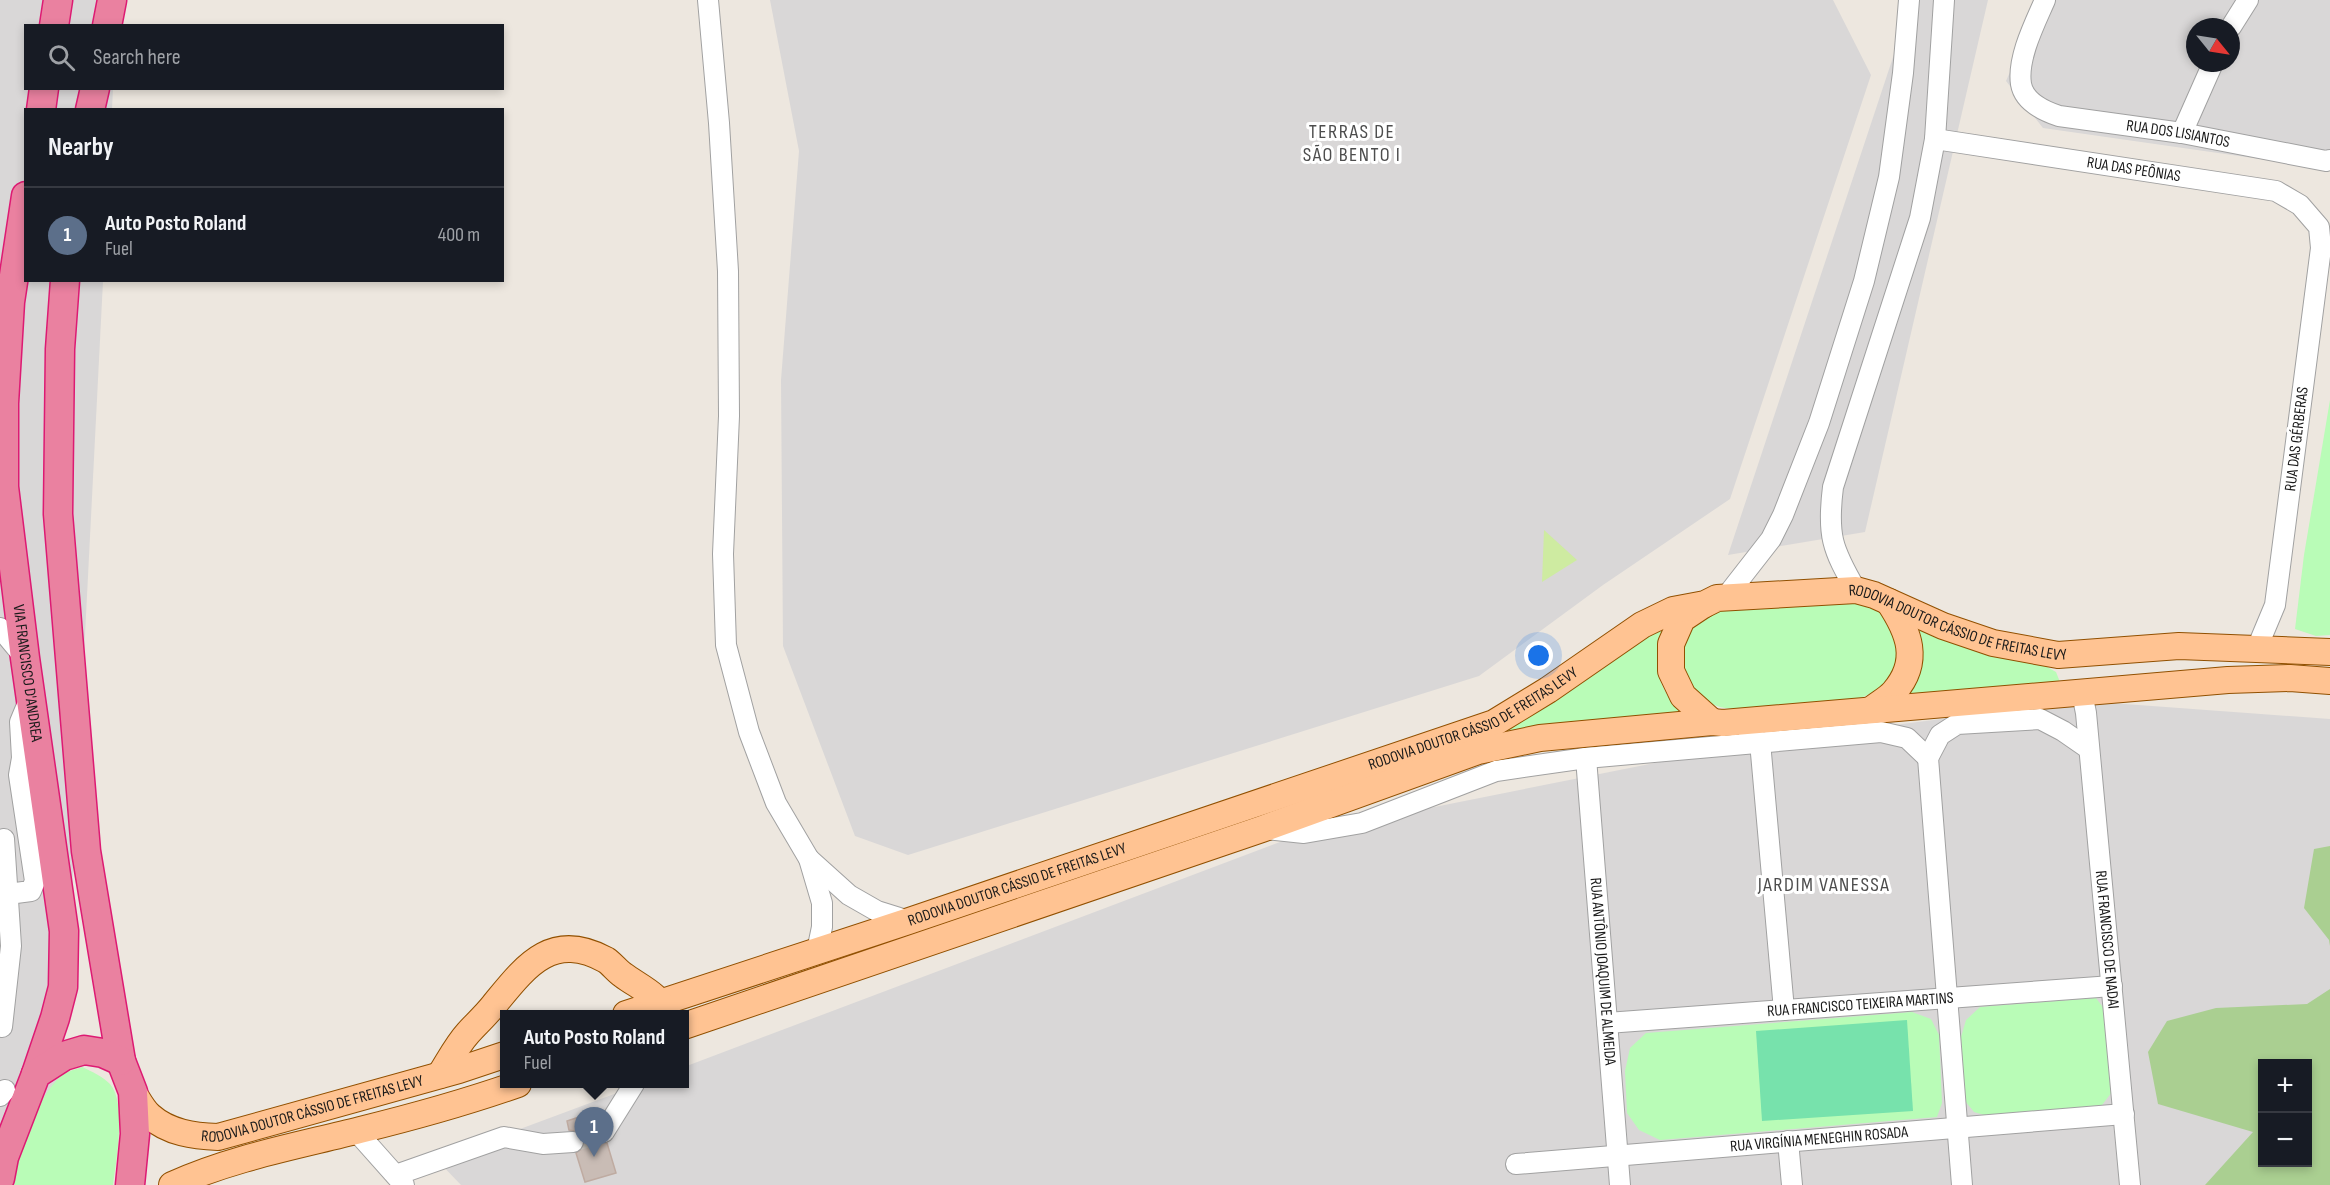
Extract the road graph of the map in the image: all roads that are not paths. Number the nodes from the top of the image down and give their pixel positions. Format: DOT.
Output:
graph roads {
  1 [pos="58,0"];
  2 [pos="112,0"];
  3 [pos="708,0"];
  4 [pos="1909,0"];
  5 [pos="1944,0"];
  6 [pos="2045,0"];
  7 [pos="2248,0"];
  8 [pos="2236,18"];
  9 [pos="54,24"];
  10 [pos="107,24"];
  11 [pos="2209,72"];
  12 [pos="44,90"];
  13 [pos="95,90"];
  14 [pos="40,108"];
  15 [pos="90,108"];
  16 [pos="2182,133"];
  17 [pos="1935,139"];
  18 [pos="2330,160"];
  19 [pos="24,209"];
  20 [pos="2319,227"];
  21 [pos="65,282"];
  22 [pos="1856,590"];
  23 [pos="1715,601"];
  24 [pos="1889,602"];
  25 [pos="0,628"];
  26 [pos="2257,648"];
  27 [pos="2330,652"];
  28 [pos="2058,655"];
  29 [pos="25,658"];
  30 [pos="2330,681"];
  31 [pos="2082,693"];
  32 [pos="30,698"];
  33 [pos="1871,710"];
  34 [pos="1718,722"];
  35 [pos="1760,742"];
  36 [pos="2089,749"];
  37 [pos="1586,758"];
  38 [pos="1928,758"];
  39 [pos="1262,829"];
  40 [pos="4,839"];
  41 [pos="809,859"];
  42 [pos="8,894"];
  43 [pos="909,921"];
  44 [pos="817,951"];
  45 [pos="2112,986"];
  46 [pos="1947,998"];
  47 [pos="664,1008"];
  48 [pos="1784,1010"];
  49 [pos="1607,1023"];
  50 [pos="689,1024"];
  51 [pos="2,1026"];
  52 [pos="500,1056"];
  53 [pos="121,1061"];
  54 [pos="36,1074"];
  55 [pos="440,1075"];
  56 [pos="504,1088"];
  57 [pos="631,1088"];
  58 [pos="133,1092"];
  59 [pos="2124,1114"];
  60 [pos="1958,1127"];
  61 [pos="356,1131"];
  62 [pos="604,1132"];
  63 [pos="1788,1141"];
  64 [pos="573,1142"];
  65 [pos="1617,1155"];
  66 [pos="1516,1164"];
  67 [pos="1,1165"];
  68 [pos="205,1177"];
  69 [pos="400,1180"];
  70 [pos="130,1185"];
  71 [pos="172,1185"];
  72 [pos="1620,1185"];
  73 [pos="1792,1185"];
  74 [pos="1962,1185"];
  75 [pos="2130,1185"];
  1 -- 9 [label="highway"];
  2 -- 10 [label="highway"];
  3 -- 41 [label="street"];
  4 -- 23 [label="street"];
  5 -- 17 [label="street"];
  6 -- 16 [label="street, RUA DOS LISIANTOS"];
  7 -- 8 [label="street"];
  11 -- 16 [label="street"];
  12 -- 14 [label="highway"];
  13 -- 15 [label="highway"];
  16 -- 18 [label="street, RUA DOS LISIANTOS"];
  17 -- 20 [label="street, RUA DAS PEÔNIAS"];
  17 -- 22 [label="street"];
  19 -- 29 [label="highway, VIA FRANCISCO D'ANDREA"];
  20 -- 26 [label="street, RUA DAS GÉRBERAS"];
  21 -- 53 [label="highway"];
  22 -- 23 [label="main road, RODOVIA DOUTOR CÁSSIO DE FREITAS LEVY"];
  22 -- 24 [label="main road, RODOVIA DOUTOR CÁSSIO DE FREITAS LEVY"];
  23 -- 34 [label="main road"];
  23 -- 43 [label="main road, RODOVIA DOUTOR CÁSSIO DE FREITAS LEVY"];
  24 -- 28 [label="main road, RODOVIA DOUTOR CÁSSIO DE FREITAS LEVY"];
  24 -- 33 [label="main road"];
  25 -- 29 [label="street"];
  26 -- 27 [label="main road, RODOVIA DOUTOR CÁSSIO DE FREITAS LEVY"];
  26 -- 28 [label="main road, RODOVIA DOUTOR CÁSSIO DE FREITAS LEVY"];
  28 -- 31 [label="main road"];
  29 -- 32 [label="highway, VIA FRANCISCO D'ANDREA"];
  30 -- 31 [label="main road, RODOVIA DOUTOR CÁSSIO DE FREITAS LEVY"];
  31 -- 33 [label="main road, RODOVIA DOUTOR CÁSSIO DE FREITAS LEVY"];
  31 -- 36 [label="street, RUA FRANCISCO DE NADAI"];
  32 -- 42 [label="street"];
  32 -- 54 [label="highway, VIA FRANCISCO D'ANDREA"];
  33 -- 34 [label="main road, RODOVIA DOUTOR CÁSSIO DE FREITAS LEVY"];
  34 -- 35 [label="street"];
  34 -- 39 [label="main road, RODOVIA DOUTOR CÁSSIO DE FREITAS LEVY"];
  35 -- 37 [label="street"];
  35 -- 38 [label="street"];
  35 -- 48 [label="street"];
  36 -- 38 [label="street"];
  36 -- 45 [label="street, RUA FRANCISCO DE NADAI"];
  37 -- 39 [label="street"];
  37 -- 49 [label="street, RUA ANTÔNIO JOAQUIM DE ALMEIDA"];
  38 -- 46 [label="street"];
  39 -- 50 [label="main road, RODOVIA DOUTOR CÁSSIO DE FREITAS LEVY"];
  40 -- 42 [label="street"];
  41 -- 43 [label="street"];
  41 -- 44 [label="street"];
  42 -- 51 [label="street"];
  43 -- 44 [label="main road, RODOVIA DOUTOR CÁSSIO DE FREITAS LEVY"];
  44 -- 47 [label="main road, RODOVIA DOUTOR CÁSSIO DE FREITAS LEVY"];
  45 -- 46 [label="street, RUA FRANCISCO TEIXEIRA MARTINS"];
  45 -- 59 [label="street, RUA FRANCISCO DE NADAI"];
  46 -- 48 [label="street, RUA FRANCISCO TEIXEIRA MARTINS"];
  46 -- 60 [label="street"];
  47 -- 55 [label="main road"];
  48 -- 49 [label="street, RUA FRANCISCO TEIXEIRA MARTINS"];
  49 -- 65 [label="street, RUA ANTÔNIO JOAQUIM DE ALMEIDA"];
  52 -- 55 [label="main road, RODOVIA DOUTOR CÁSSIO DE FREITAS LEVY"];
  53 -- 54 [label="highway"];
  53 -- 58 [label="highway"];
  54 -- 67 [label="highway, VIA FRANCISCO D'ANDREA"];
  55 -- 58 [label="main road, RODOVIA DOUTOR CÁSSIO DE FREITAS LEVY"];
  56 -- 61 [label="main road, RODOVIA DOUTOR CÁSSIO DE FREITAS LEVY"];
  57 -- 62 [label="street"];
  58 -- 70 [label="highway"];
  59 -- 60 [label="street, RUA VIRGÍNIA MENEGHIN ROSADA"];
  59 -- 75 [label="street, RUA FRANCISCO DE NADAI"];
  60 -- 63 [label="street, RUA VIRGÍNIA MENEGHIN ROSADA"];
  60 -- 74 [label="street"];
  61 -- 68 [label="main road, RODOVIA DOUTOR CÁSSIO DE FREITAS LEVY"];
  61 -- 69 [label="street"];
  63 -- 65 [label="street, RUA VIRGÍNIA MENEGHIN ROSADA"];
  63 -- 73 [label="street"];
  64 -- 69 [label="street"];
  65 -- 66 [label="street, RUA VIRGÍNIA MENEGHIN ROSADA"];
  65 -- 72 [label="street, RUA ANTÔNIO JOAQUIM DE ALMEIDA"];
  68 -- 71 [label="main road, RODOVIA DOUTOR CÁSSIO DE FREITAS LEVY"];
}
